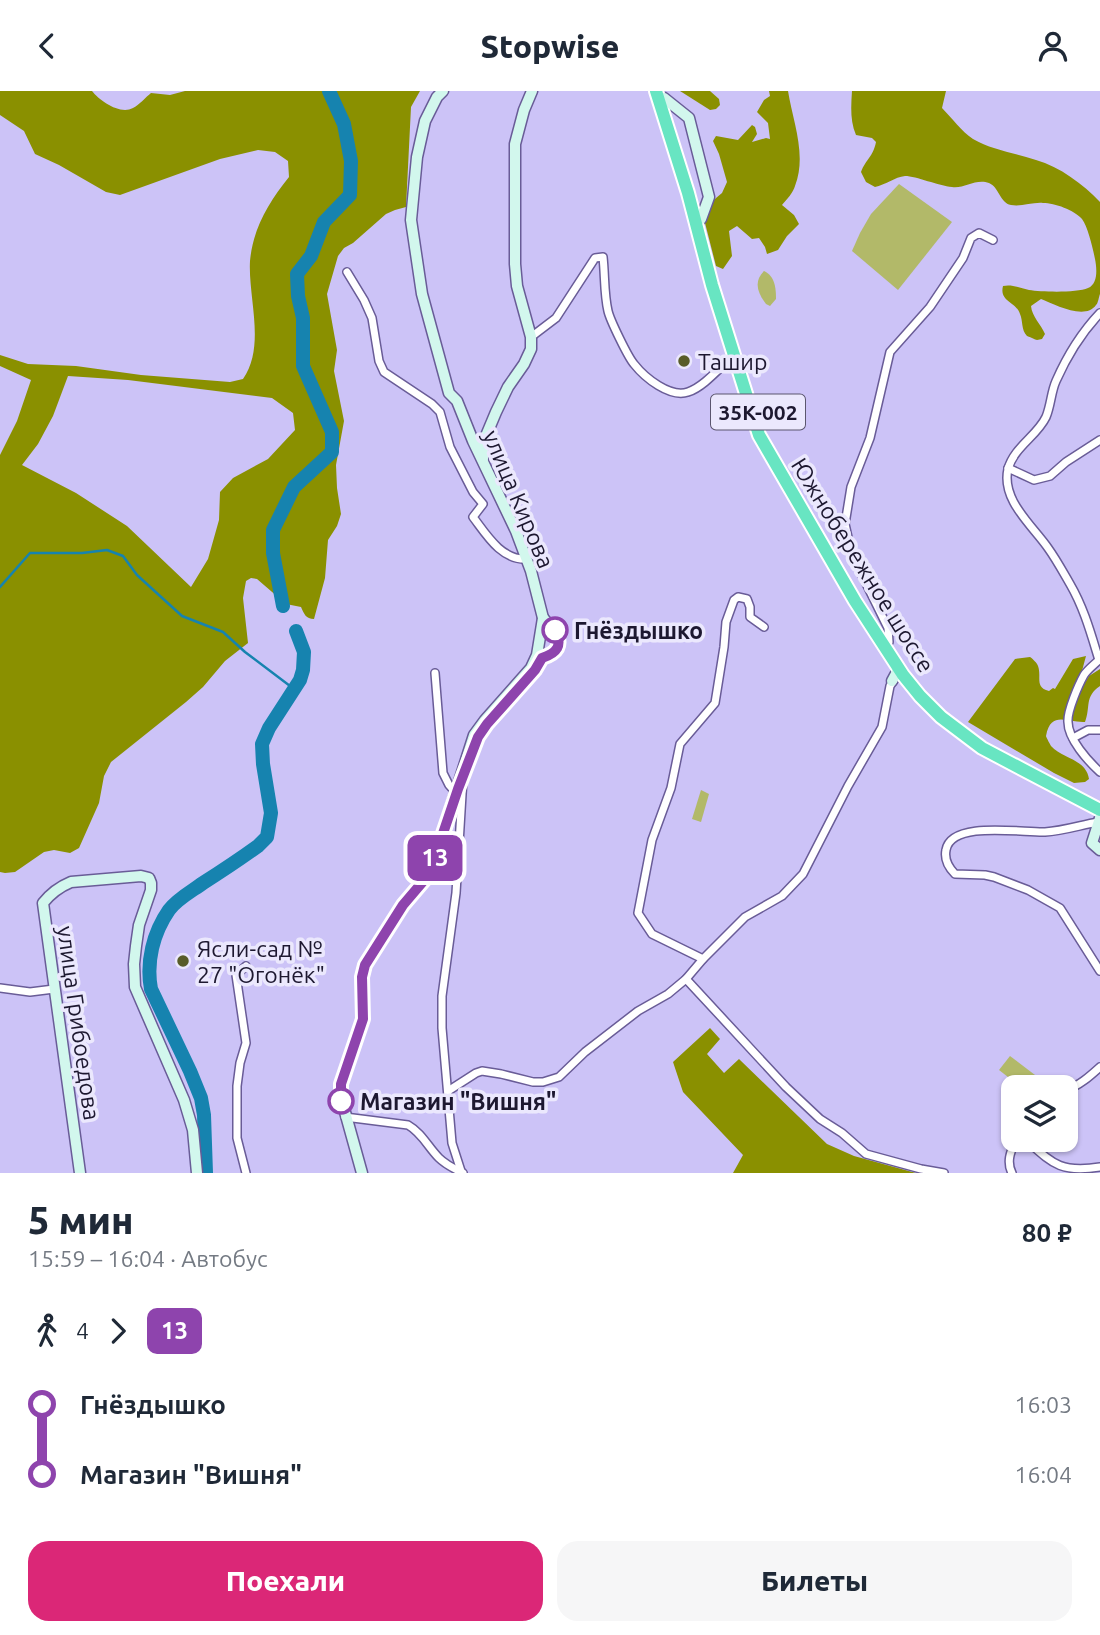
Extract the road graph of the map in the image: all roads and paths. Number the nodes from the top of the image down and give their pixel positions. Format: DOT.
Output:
graph roads {
  1 [pos="443,91"];
  2 [pos="532,91"];
  3 [pos="661,93"];
  4 [pos="993,240"];
  5 [pos="347,272"];
  6 [pos="1100,313"];
  7 [pos="531,337"];
  8 [pos="734,355"];
  9 [pos="457,401"];
  10 [pos="496,412"];
  11 [pos="1100,440"];
  12 [pos="483,463"];
  13 [pos="1008,468"];
  14 [pos="526,559"];
  15 [pos="543,618"];
  16 [pos="764,627"];
  17 [pos="889,642"];
  18 [pos="539,657"];
  19 [pos="1100,659"];
  20 [pos="435,673"];
  21 [pos="896,677"];
  22 [pos="1100,730"];
  23 [pos="1073,738"];
  24 [pos="1100,772"];
  25 [pos="463,777"];
  26 [pos="457,791"];
  27 [pos="1099,814"];
  28 [pos="1100,850"];
  29 [pos="704,958"];
  30 [pos="246,966"];
  31 [pos="1100,971"];
  32 [pos="686,979"];
  33 [pos="0,988"];
  34 [pos="54,989"];
  35 [pos="1100,1067"];
  36 [pos="1078,1084"];
  37 [pos="448,1091"];
  38 [pos="345,1117"];
  39 [pos="1010,1152"];
  40 [pos="1039,1152"];
  41 [pos="1100,1167"];
  42 [pos="462,1172"];
  43 [pos="80,1173"];
  44 [pos="197,1173"];
  45 [pos="246,1173"];
  46 [pos="362,1173"];
  47 [pos="944,1173"];
  48 [pos="1012,1173"];
  1 -- 9 [label="main road, улица Кирова"];
  2 -- 7 [label="main road"];
  3 -- 8 [label="highway, Южнобережное шоссе / 35К-002"];
  3 -- 17 [label="highway, Южнобережное шоссе / 35К-002"];
  4 -- 17 [label="street"];
  5 -- 14 [label="street"];
  6 -- 13 [label="street"];
  7 -- 8 [label="street"];
  7 -- 10 [label="main road"];
  8 -- 21 [label="highway, Южнобережное шоссе / 35К-002"];
  9 -- 10 [label="main road"];
  9 -- 12 [label="main road, улица Кирова"];
  10 -- 12 [label="main road"];
  11 -- 13 [label="street"];
  12 -- 14 [label="main road, улица Кирова"];
  13 -- 19 [label="street"];
  14 -- 15 [label="main road, улица Кирова"];
  15 -- 18 [label="main road, улица Кирова"];
  15 -- 18 [label="main road"];
  16 -- 29 [label="street"];
  17 -- 27 [label="highway, Южнобережное шоссе / 35К-002"];
  18 -- 25 [label="main road"];
  18 -- 26 [label="main road, улица Кирова"];
  19 -- 23 [label="street"];
  20 -- 26 [label="street"];
  21 -- 27 [label="highway, Южнобережное шоссе / 35К-002"];
  21 -- 29 [label="street"];
  22 -- 23 [label="street"];
  23 -- 24 [label="street"];
  25 -- 26 [label="main road"];
  25 -- 37 [label="street"];
  26 -- 38 [label="main road, улица Кирова"];
  27 -- 28 [label="main road"];
  27 -- 31 [label="street"];
  29 -- 32 [label="street"];
  30 -- 45 [label="street"];
  32 -- 37 [label="street"];
  32 -- 47 [label="street"];
  33 -- 34 [label="street"];
  34 -- 43 [label="main road, улица Грибоедова"];
  34 -- 44 [label="main road, улица Грибоедова"];
  35 -- 36 [label="street"];
  37 -- 42 [label="street"];
  38 -- 42 [label="street"];
  38 -- 46 [label="main road, улица Кирова"];
  39 -- 48 [label="street"];
  40 -- 41 [label="street"];
}
